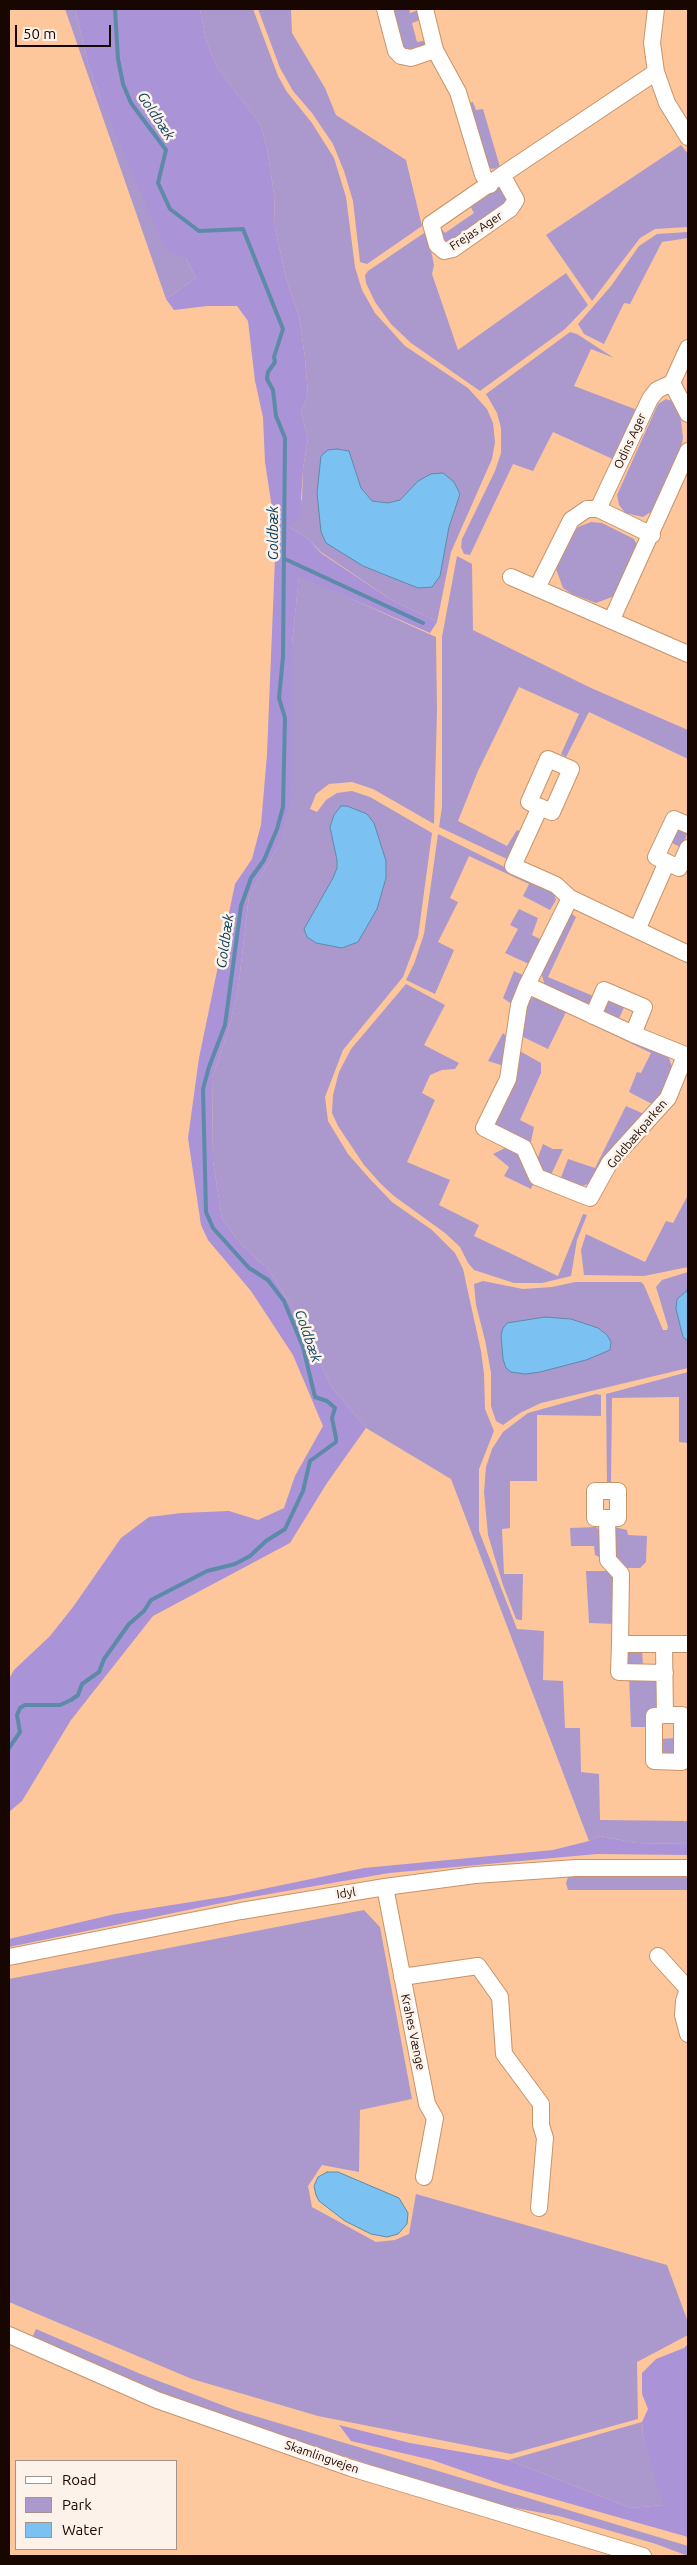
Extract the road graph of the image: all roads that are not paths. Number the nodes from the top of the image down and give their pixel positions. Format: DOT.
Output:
graph roads {
  1 [pos="385,9"];
  2 [pos="425,9"];
  3 [pos="656,9"];
  4 [pos="435,50"];
  5 [pos="656,72"];
  6 [pos="688,137"];
  7 [pos="496,180"];
  8 [pos="688,348"];
  9 [pos="672,383"];
  10 [pos="688,414"];
  11 [pos="688,451"];
  12 [pos="598,509"];
  13 [pos="652,536"];
  14 [pos="511,577"];
  15 [pos="537,588"];
  16 [pos="612,619"];
  17 [pos="688,654"];
  18 [pos="540,807"];
  19 [pos="688,825"];
  20 [pos="688,848"];
  21 [pos="667,862"];
  22 [pos="570,898"];
  23 [pos="637,930"];
  24 [pos="688,954"];
  25 [pos="527,985"];
  26 [pos="593,1016"];
  27 [pos="633,1034"];
  28 [pos="687,1056"];
  29 [pos="607,1518"];
  30 [pos="620,1644"];
  31 [pos="688,1644"];
  32 [pos="664,1645"];
  33 [pos="665,1673"];
  34 [pos="665,1716"];
  35 [pos="688,1868"];
  36 [pos="385,1887"];
  37 [pos="658,1956"];
  38 [pos="9,1957"];
  39 [pos="402,1977"];
  40 [pos="688,1989"];
  41 [pos="688,2034"];
  42 [pos="424,2177"];
  43 [pos="539,2208"];
  44 [pos="9,2335"];
  45 [pos="643,2556"];
  1 -- 4 [label="street"];
  2 -- 4 [label="street, Frejas Ager"];
  3 -- 5 [label="street"];
  4 -- 7 [label="street, Frejas Ager"];
  5 -- 6 [label="street"];
  5 -- 7 [label="street, Frejas Ager"];
  7 -- 7 [label="street, Frejas Ager"];
  8 -- 9 [label="street"];
  9 -- 10 [label="street"];
  9 -- 12 [label="street, Odins Ager"];
  11 -- 13 [label="street"];
  12 -- 13 [label="street"];
  12 -- 15 [label="street"];
  13 -- 16 [label="street"];
  14 -- 15 [label="street"];
  15 -- 16 [label="street"];
  16 -- 17 [label="street"];
  18 -- 22 [label="street"];
  19 -- 21 [label="street"];
  20 -- 21 [label="street"];
  21 -- 23 [label="street"];
  22 -- 23 [label="street"];
  22 -- 25 [label="street, Goldbækparken"];
  23 -- 24 [label="street"];
  25 -- 26 [label="street, Goldbækparken"];
  25 -- 28 [label="street, Goldbækparken"];
  26 -- 27 [label="street, Goldbækparken"];
  26 -- 27 [label="street"];
  27 -- 28 [label="street, Goldbækparken"];
  29 -- 30 [label="street"];
  30 -- 32 [label="street"];
  30 -- 33 [label="street"];
  31 -- 32 [label="street"];
  32 -- 33 [label="street"];
  33 -- 34 [label="street"];
  35 -- 36 [label="street, Idyl"];
  36 -- 38 [label="street, Idyl"];
  36 -- 39 [label="street, Krahes Vænge"];
  37 -- 40 [label="street"];
  39 -- 42 [label="street, Krahes Vænge"];
  39 -- 43 [label="street"];
  40 -- 41 [label="street"];
  44 -- 45 [label="street, Skamlingvejen"];
}
